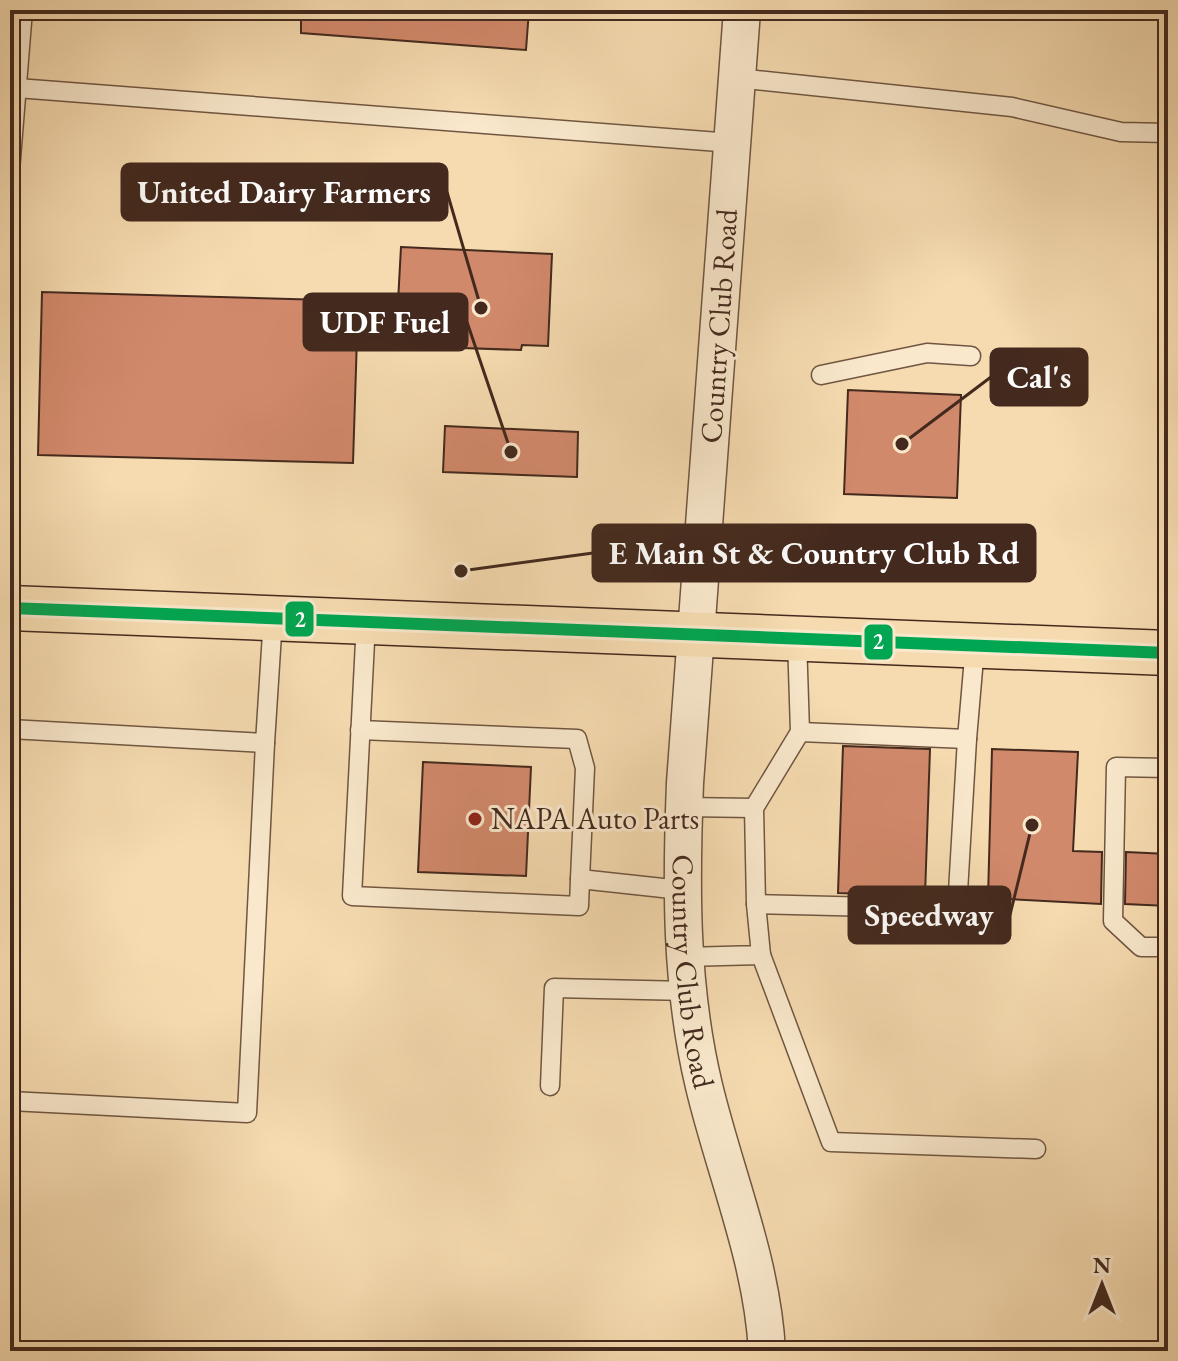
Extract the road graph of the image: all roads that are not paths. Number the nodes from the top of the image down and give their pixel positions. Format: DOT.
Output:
graph roads {
  1 [pos="23,10"];
  2 [pos="742,10"];
  3 [pos="737,78"];
  4 [pos="17,88"];
  5 [pos="1168,133"];
  6 [pos="732,143"];
  7 [pos="10,171"];
  8 [pos="971,356"];
  9 [pos="821,375"];
  10 [pos="10,608"];
  11 [pos="273,618"];
  12 [pos="366,622"];
  13 [pos="696,635"];
  14 [pos="797,639"];
  15 [pos="975,646"];
  16 [pos="1168,653"];
  17 [pos="10,729"];
  18 [pos="360,730"];
  19 [pos="800,732"];
  20 [pos="967,739"];
  21 [pos="265,743"];
  22 [pos="1168,768"];
  23 [pos="684,807"];
  24 [pos="754,808"];
  25 [pos="580,879"];
  26 [pos="681,890"];
  27 [pos="756,904"];
  28 [pos="1168,947"];
  29 [pos="761,955"];
  30 [pos="686,974"];
  31 [pos="550,1086"];
  32 [pos="10,1101"];
  33 [pos="1036,1149"];
  34 [pos="767,1351"];
  1 -- 4 [label="lane"];
  2 -- 3 [label="street, Country Club Road"];
  3 -- 5 [label="lane"];
  3 -- 6 [label="street, Country Club Road"];
  4 -- 6 [label="lane"];
  4 -- 7 [label="lane"];
  6 -- 13 [label="street, Country Club Road"];
  8 -- 9 [label="lane"];
  10 -- 11 [label="main road"];
  11 -- 12 [label="main road"];
  11 -- 21 [label="lane"];
  12 -- 13 [label="main road"];
  12 -- 18 [label="lane"];
  13 -- 14 [label="main road"];
  13 -- 23 [label="street, Country Club Road"];
  14 -- 15 [label="main road"];
  14 -- 19 [label="lane"];
  15 -- 16 [label="main road"];
  15 -- 20 [label="lane"];
  17 -- 21 [label="lane"];
  18 -- 25 [label="lane"];
  18 -- 25 [label="lane"];
  19 -- 20 [label="lane"];
  19 -- 24 [label="lane"];
  20 -- 27 [label="lane"];
  21 -- 32 [label="lane"];
  22 -- 28 [label="lane"];
  23 -- 24 [label="lane"];
  23 -- 26 [label="street, Country Club Road"];
  24 -- 27 [label="lane"];
  25 -- 26 [label="lane"];
  26 -- 30 [label="street, Country Club Road"];
  27 -- 29 [label="lane"];
  29 -- 30 [label="lane"];
  29 -- 33 [label="lane"];
  30 -- 31 [label="lane"];
  30 -- 34 [label="street, Country Club Road"];
}
